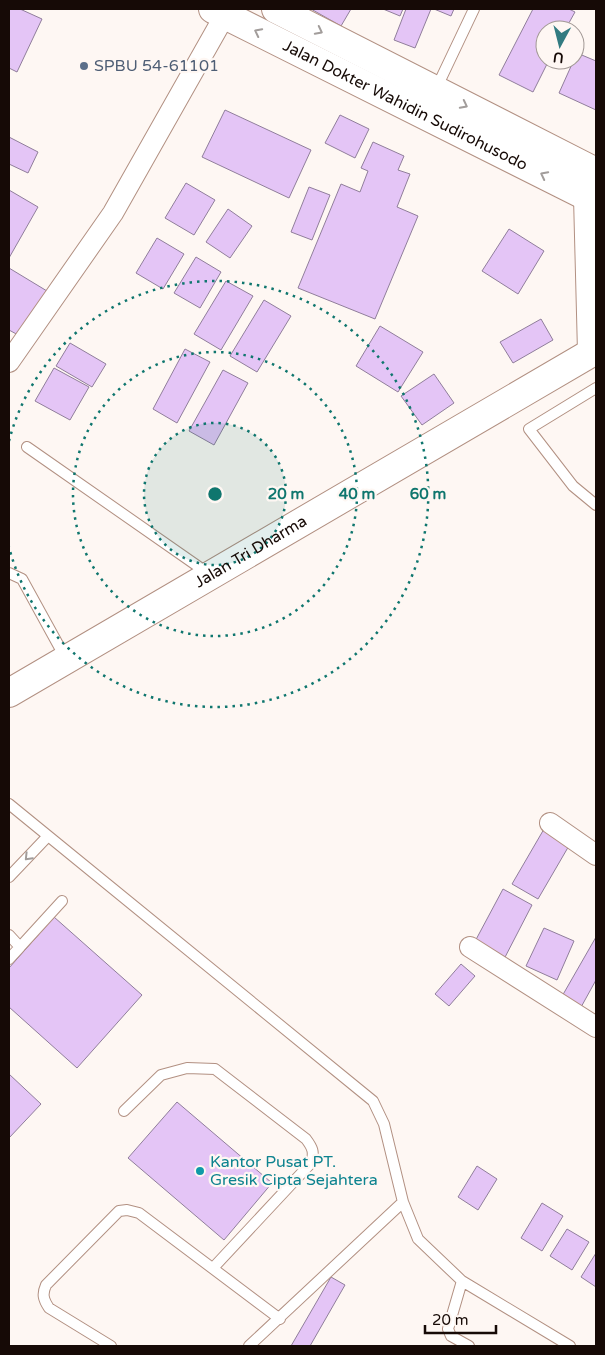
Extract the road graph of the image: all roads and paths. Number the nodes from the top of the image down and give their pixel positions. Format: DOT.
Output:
graph roads {
  1 [pos="276,9"];
  2 [pos="474,9"];
  3 [pos="219,12"];
  4 [pos="436,90"];
  5 [pos="593,185"];
  6 [pos="595,354"];
  7 [pos="9,362"];
  8 [pos="596,388"];
  9 [pos="27,447"];
  10 [pos="596,505"];
  11 [pos="9,573"];
  12 [pos="212,576"];
  13 [pos="67,660"];
  14 [pos="9,693"];
  15 [pos="9,804"];
  16 [pos="550,823"];
  17 [pos="48,836"];
  18 [pos="596,855"];
  19 [pos="9,877"];
  20 [pos="62,901"];
  21 [pos="9,935"];
  22 [pos="20,947"];
  23 [pos="470,947"];
  24 [pos="9,959"];
  25 [pos="596,1027"];
  26 [pos="124,1111"];
  27 [pos="403,1202"];
  28 [pos="212,1268"];
  29 [pos="462,1281"];
  30 [pos="280,1319"];
  31 [pos="111,1346"];
  32 [pos="249,1346"];
  33 [pos="469,1346"];
  34 [pos="570,1346"];
  1 -- 4 [label="main road, Jalan Dokter Wahidin Sudirohusodo, one-way"];
  2 -- 4 [label="lane"];
  5 -- 3 [label="main road, Jalan Dokter Wahidin Sudirohusodo, one-way"];
  3 -- 7 [label="street"];
  4 -- 5 [label="main road, Jalan Dokter Wahidin Sudirohusodo, one-way"];
  5 -- 6 [label="main road"];
  6 -- 12 [label="main road, Jalan Tri Dharma"];
  8 -- 10 [label="lane"];
  9 -- 12 [label="lane"];
  11 -- 13 [label="lane"];
  12 -- 13 [label="main road, Jalan Tri Dharma"];
  13 -- 14 [label="main road, Jalan Tri Dharma"];
  15 -- 17 [label="lane"];
  16 -- 18 [label="street"];
  17 -- 19 [label="lane, one-way"];
  17 -- 27 [label="lane"];
  20 -- 22 [label="lane"];
  21 -- 22 [label="lane"];
  22 -- 24 [label="lane"];
  23 -- 25 [label="street"];
  26 -- 28 [label="lane"];
  27 -- 29 [label="lane"];
  27 -- 30 [label="lane"];
  28 -- 30 [label="lane"];
  28 -- 31 [label="lane"];
  29 -- 33 [label="lane"];
  29 -- 34 [label="lane"];
  30 -- 32 [label="lane"];
}
